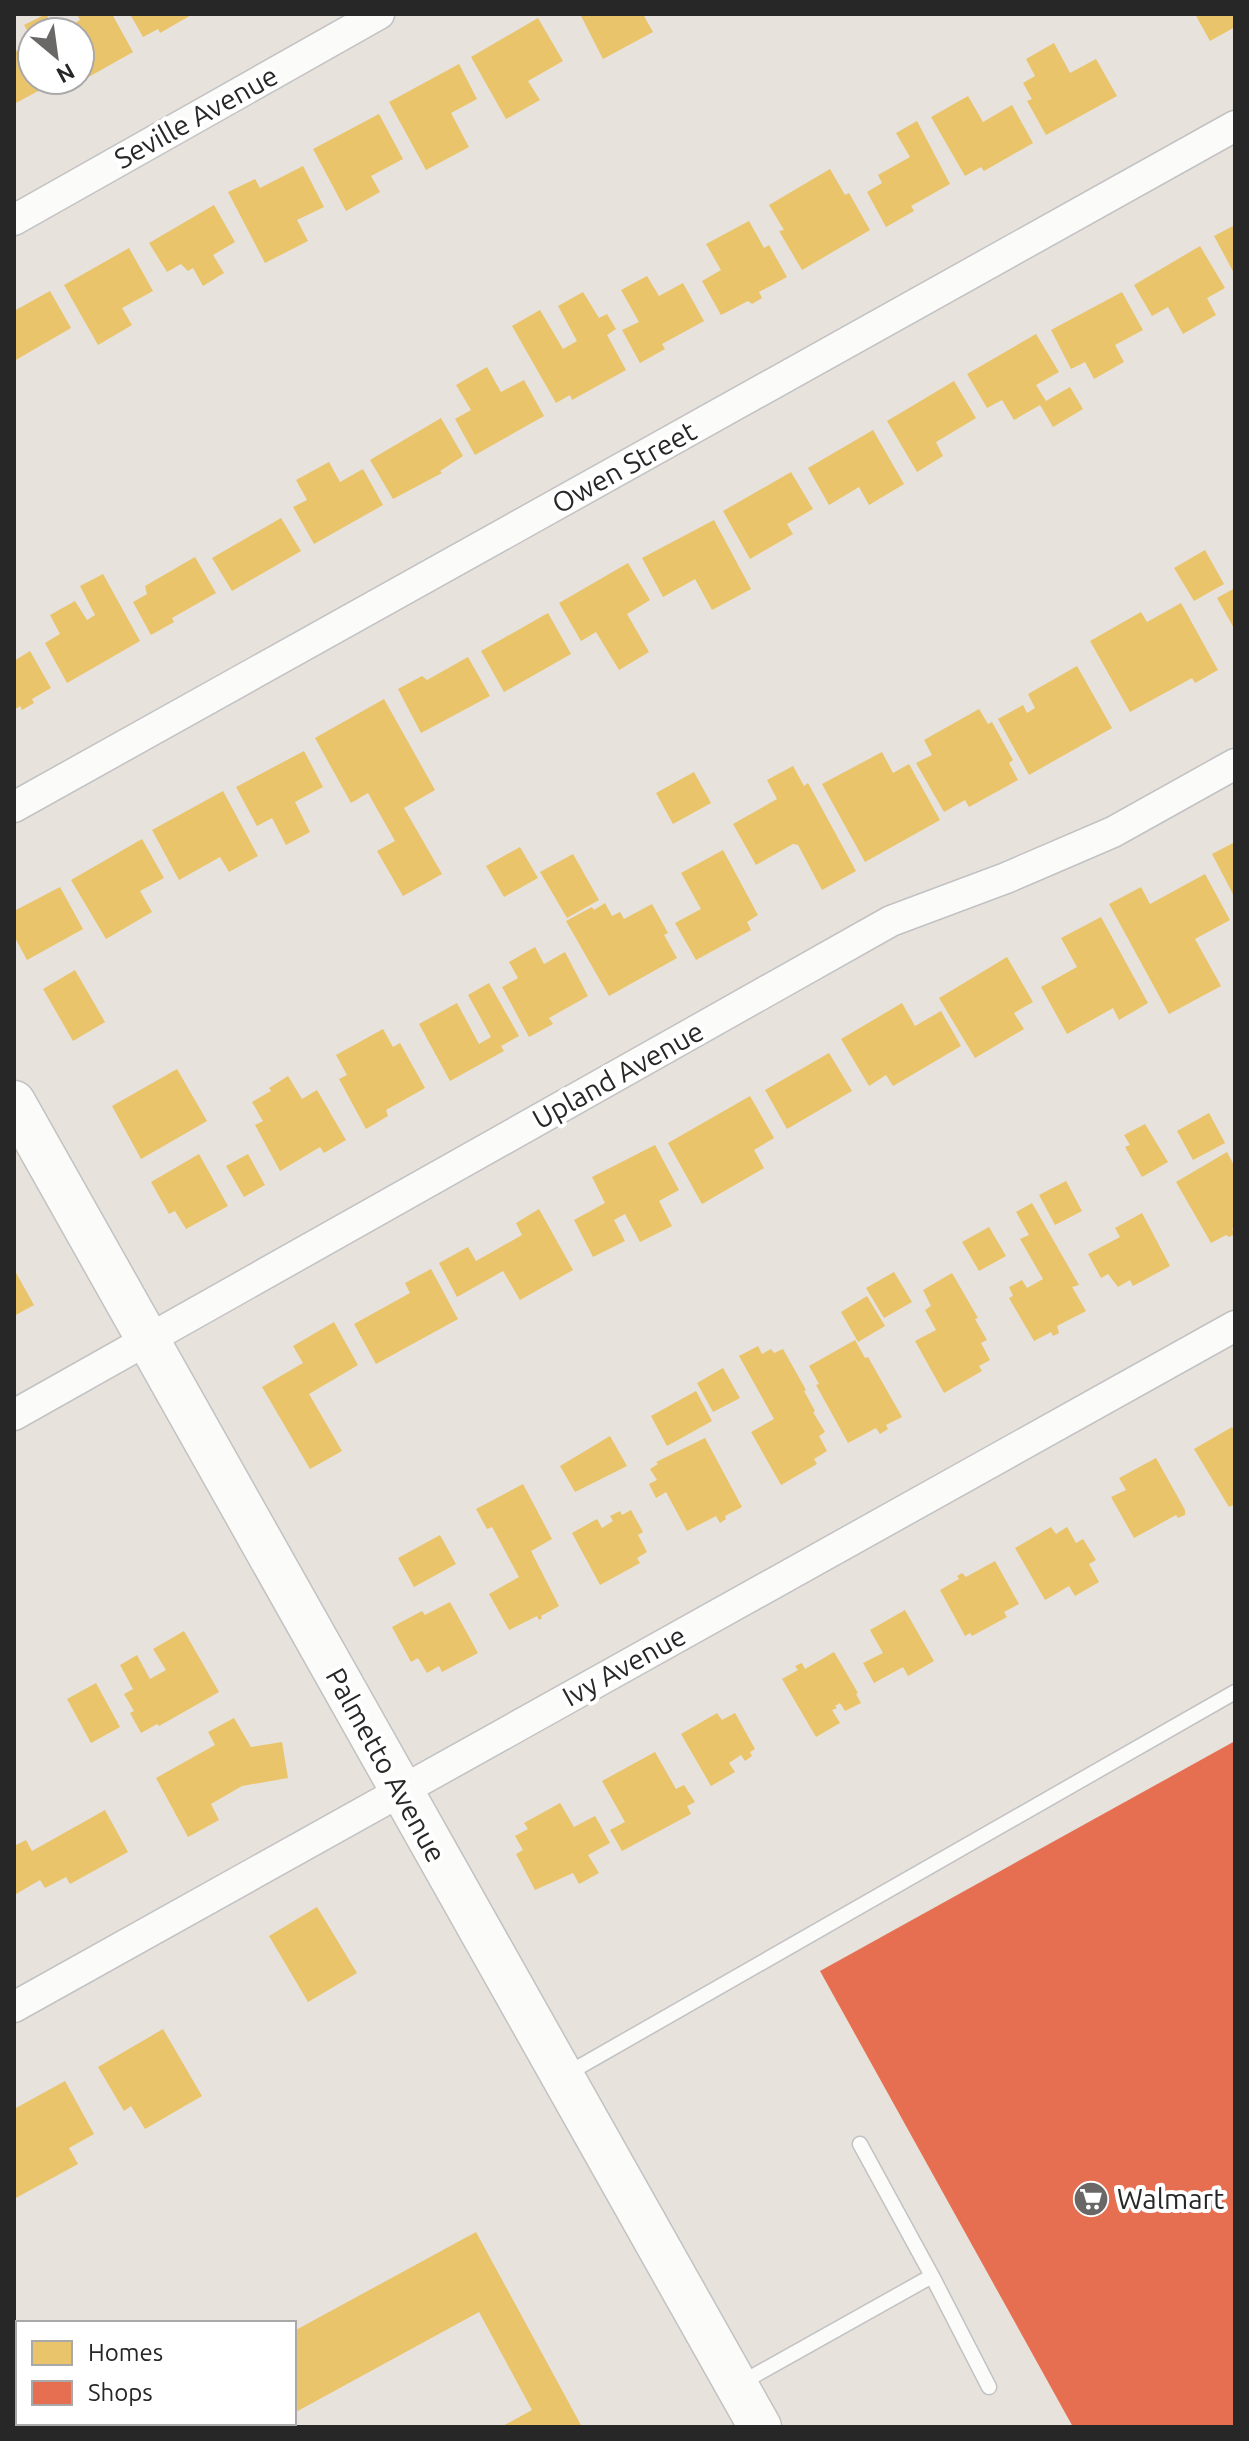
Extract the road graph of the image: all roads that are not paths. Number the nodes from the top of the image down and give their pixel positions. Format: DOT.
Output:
graph roads {
  1 [pos="379,14"];
  2 [pos="1235,126"];
  3 [pos="14,220"];
  4 [pos="1235,764"];
  5 [pos="14,807"];
  6 [pos="14,1102"];
  7 [pos="1235,1326"];
  8 [pos="148,1340"];
  9 [pos="14,1415"];
  10 [pos="1235,1692"];
  11 [pos="401,1791"];
  12 [pos="14,2007"];
  13 [pos="563,2077"];
  14 [pos="860,2144"];
  15 [pos="932,2276"];
  16 [pos="737,2386"];
  17 [pos="989,2387"];
  18 [pos="760,2427"];
  1 -- 3 [label="street, Seville Avenue"];
  2 -- 5 [label="street, Owen Street"];
  4 -- 8 [label="street, Upland Avenue"];
  6 -- 8 [label="street, Palmetto Avenue"];
  7 -- 11 [label="street, Ivy Avenue"];
  8 -- 9 [label="street, Upland Avenue"];
  8 -- 11 [label="street, Palmetto Avenue"];
  10 -- 13 [label="lane"];
  11 -- 12 [label="street, Ivy Avenue"];
  11 -- 13 [label="street, Palmetto Avenue"];
  13 -- 16 [label="street, Palmetto Avenue"];
  14 -- 15 [label="lane"];
  15 -- 16 [label="lane"];
  15 -- 17 [label="lane"];
  16 -- 18 [label="street, Palmetto Avenue"];
}
